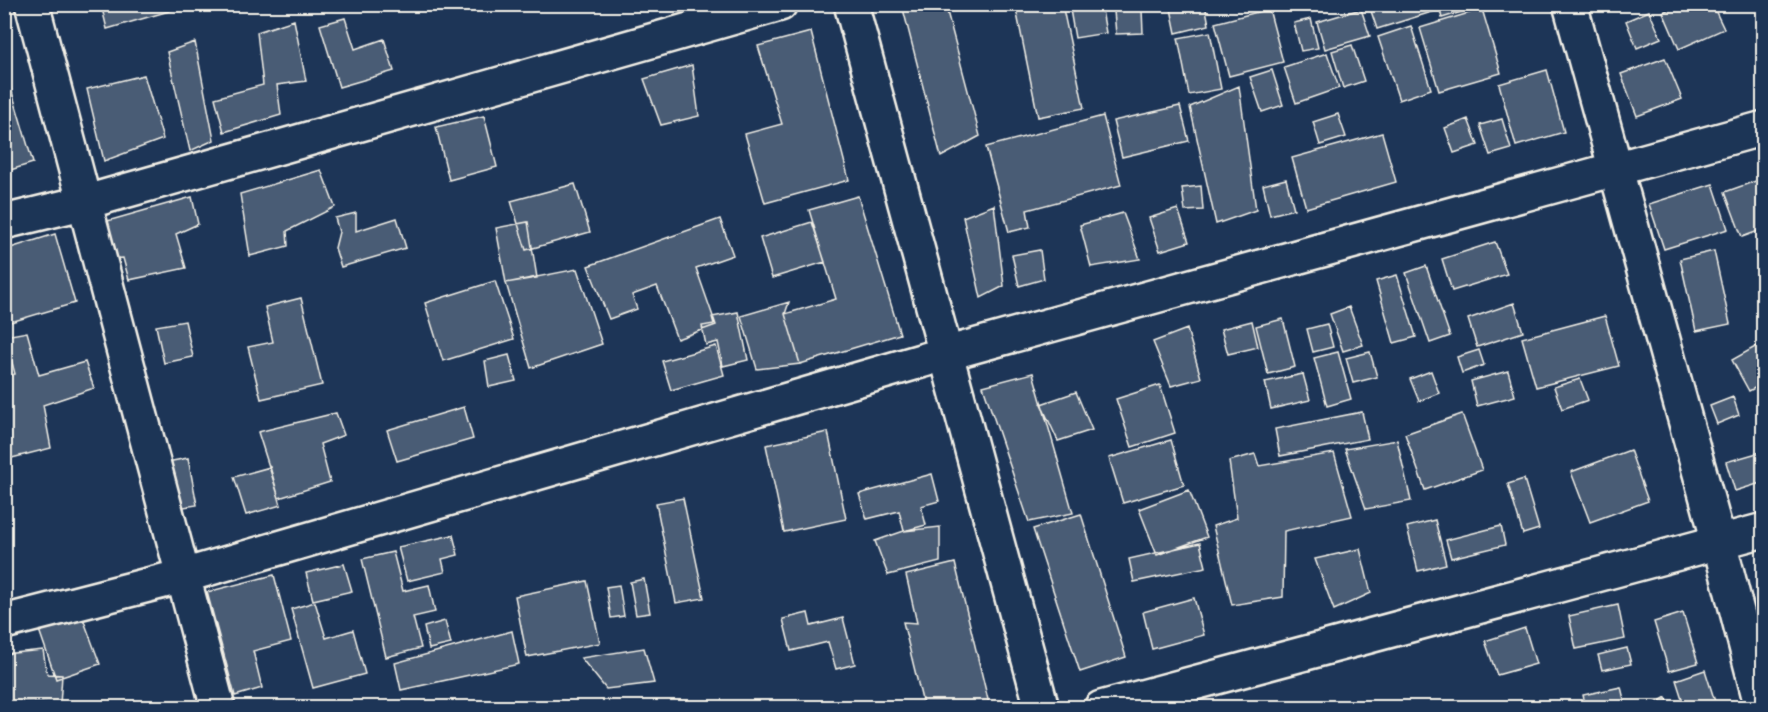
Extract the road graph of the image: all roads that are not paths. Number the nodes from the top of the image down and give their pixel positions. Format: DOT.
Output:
graph roads {
  1 [pos="32,4"];
  2 [pos="780,4"];
  3 [pos="851,4"];
  4 [pos="1570,4"];
  5 [pos="1764,128"];
  6 [pos="1616,170"];
  7 [pos="86,202"];
  8 [pos="4,222"];
  9 [pos="945,354"];
  10 [pos="1764,530"];
  11 [pos="1719,542"];
  12 [pos="183,576"];
  13 [pos="4,622"];
  14 [pos="218,708"];
  15 [pos="1042,708"];
  16 [pos="1101,708"];
  17 [pos="1762,708"];
  1 -- 7 [label="street"];
  2 -- 7 [label="street"];
  3 -- 9 [label="street"];
  4 -- 6 [label="street"];
  5 -- 6 [label="street"];
  6 -- 9 [label="street"];
  6 -- 11 [label="street"];
  7 -- 8 [label="street"];
  7 -- 12 [label="street"];
  9 -- 12 [label="street"];
  9 -- 15 [label="street"];
  10 -- 11 [label="street"];
  11 -- 16 [label="street"];
  11 -- 17 [label="street"];
  12 -- 13 [label="street"];
  12 -- 14 [label="street"];
}
